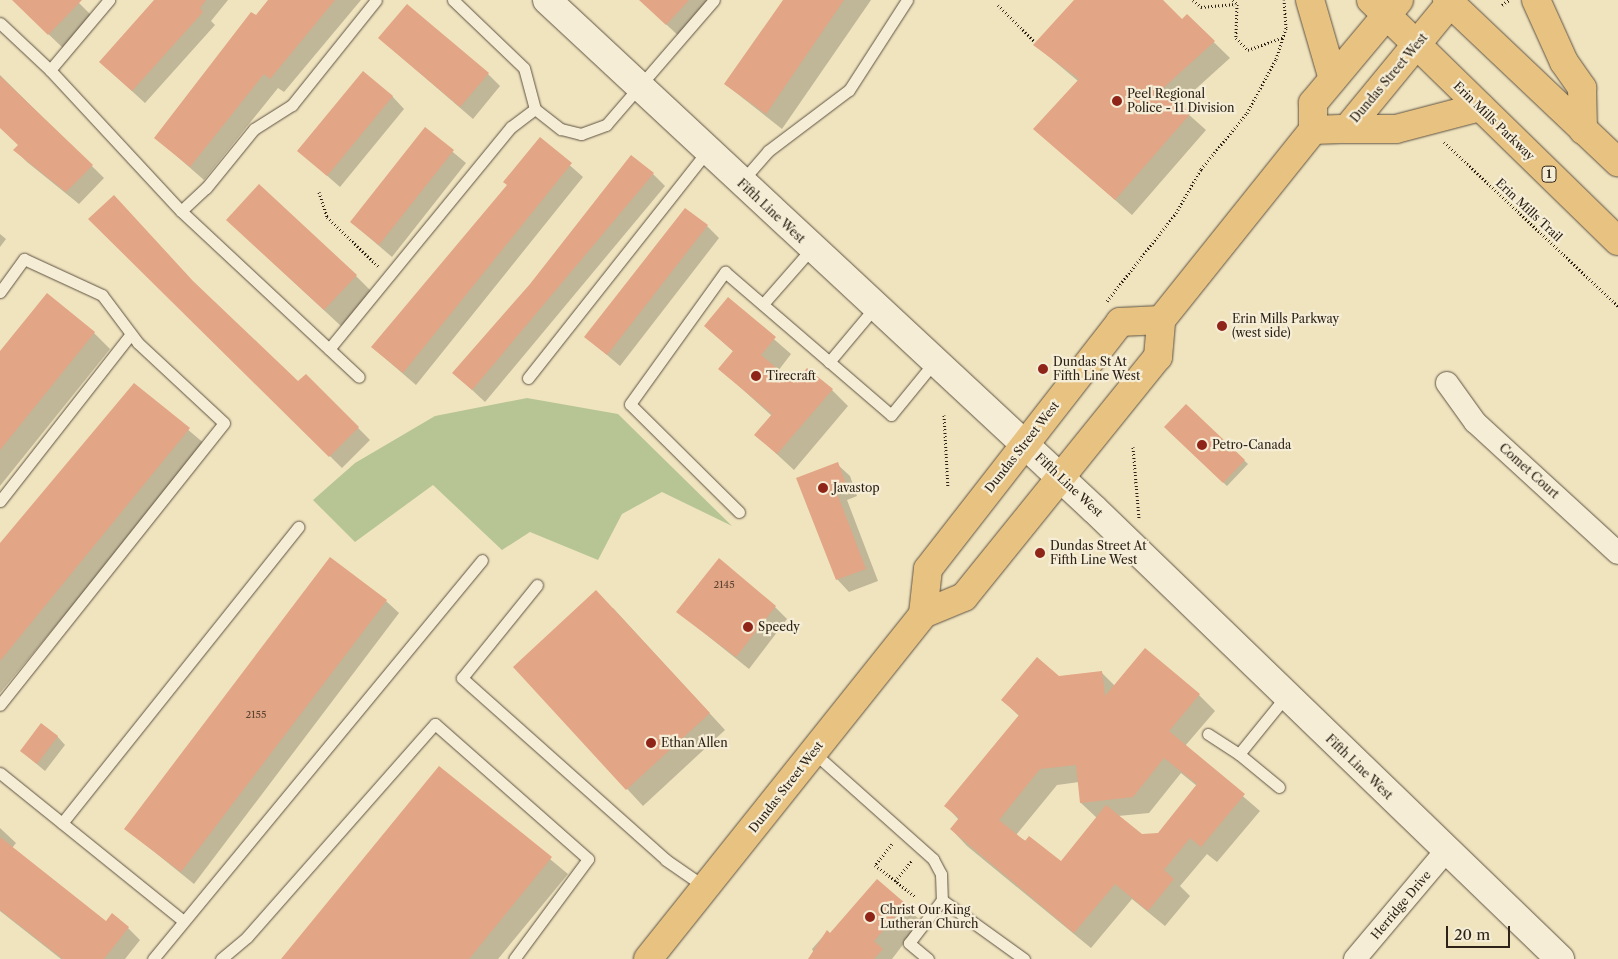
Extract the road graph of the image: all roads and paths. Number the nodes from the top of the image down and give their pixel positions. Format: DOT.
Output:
graph roads {
  1 [pos="109,0"];
  2 [pos="376,0"];
  3 [pos="453,0"];
  4 [pos="547,0"];
  5 [pos="714,0"];
  6 [pos="907,0"];
  7 [pos="1193,0"];
  8 [pos="1233,0"];
  9 [pos="1284,0"];
  10 [pos="1310,0"];
  11 [pos="1509,0"];
  12 [pos="1536,0"];
  13 [pos="1450,1"];
  14 [pos="1237,4"];
  15 [pos="998,5"];
  16 [pos="1386,5"];
  17 [pos="1502,5"];
  18 [pos="0,23"];
  19 [pos="1283,37"];
  20 [pos="1035,42"];
  21 [pos="1418,45"];
  22 [pos="50,70"];
  23 [pos="1333,80"];
  24 [pos="640,87"];
  25 [pos="1480,107"];
  26 [pos="535,109"];
  27 [pos="1347,129"];
  28 [pos="1313,130"];
  29 [pos="1583,130"];
  30 [pos="1436,137"];
  31 [pos="707,151"];
  32 [pos="1618,162"];
  33 [pos="741,182"];
  34 [pos="319,192"];
  35 [pos="181,211"];
  36 [pos="1618,241"];
  37 [pos="812,248"];
  38 [pos="389,277"];
  39 [pos="0,292"];
  40 [pos="763,304"];
  41 [pos="876,306"];
  42 [pos="1618,306"];
  43 [pos="1102,307"];
  44 [pos="1161,320"];
  45 [pos="131,334"];
  46 [pos="329,349"];
  47 [pos="936,360"];
  48 [pos="830,362"];
  49 [pos="359,376"];
  50 [pos="528,378"];
  51 [pos="1447,383"];
  52 [pos="944,415"];
  53 [pos="1025,444"];
  54 [pos="1133,447"];
  55 [pos="1061,477"];
  56 [pos="948,488"];
  57 [pos="0,501"];
  58 [pos="739,512"];
  59 [pos="1140,520"];
  60 [pos="298,527"];
  61 [pos="1618,553"];
  62 [pos="482,560"];
  63 [pos="538,585"];
  64 [pos="923,614"];
  65 [pos="1286,696"];
  66 [pos="0,705"];
  67 [pos="1208,734"];
  68 [pos="813,752"];
  69 [pos="1239,754"];
  70 [pos="0,773"];
  71 [pos="1279,788"];
  72 [pos="62,823"];
  73 [pos="902,832"];
  74 [pos="922,849"];
  75 [pos="1446,851"];
  76 [pos="895,881"];
  77 [pos="706,888"];
  78 [pos="916,897"];
  79 [pos="942,900"];
  80 [pos="181,919"];
  81 [pos="152,959"];
  82 [pos="220,959"];
  83 [pos="514,959"];
  84 [pos="648,959"];
  85 [pos="928,959"];
  86 [pos="1024,959"];
  87 [pos="1355,959"];
  88 [pos="1560,959"];
  1 -- 22 [label="lane"];
  2 -- 35 [label="lane"];
  3 -- 26 [label="lane"];
  4 -- 24 [label="street, Fifth Line West"];
  5 -- 24 [label="lane"];
  6 -- 33 [label="lane"];
  7 -- 14 [label="path"];
  8 -- 14 [label="path"];
  9 -- 19 [label="path"];
  10 -- 23 [label="main road"];
  11 -- 17 [label="path"];
  12 -- 29 [label="main road"];
  13 -- 21 [label="main road, Dundas Street West"];
  13 -- 29 [label="main road"];
  14 -- 19 [label="path"];
  15 -- 20 [label="path"];
  16 -- 21 [label="main road, Erin Mills Parkway / 1"];
  16 -- 23 [label="main road"];
  18 -- 22 [label="lane"];
  19 -- 43 [label="path"];
  21 -- 25 [label="main road, Erin Mills Parkway / 1"];
  21 -- 27 [label="main road, Dundas Street West"];
  22 -- 35 [label="lane"];
  23 -- 28 [label="main road"];
  24 -- 26 [label="lane"];
  24 -- 31 [label="street, Fifth Line West"];
  25 -- 27 [label="main road"];
  25 -- 36 [label="main road, Erin Mills Parkway / 1"];
  26 -- 38 [label="lane"];
  27 -- 28 [label="main road, Dundas Street West"];
  28 -- 44 [label="main road"];
  29 -- 32 [label="main road"];
  30 -- 42 [label="path, Erin Mills Trail"];
  31 -- 33 [label="street, Fifth Line West"];
  31 -- 50 [label="lane"];
  33 -- 37 [label="street, Fifth Line West"];
  34 -- 38 [label="path"];
  35 -- 46 [label="lane"];
  37 -- 40 [label="lane"];
  37 -- 41 [label="street, Fifth Line West"];
  38 -- 46 [label="lane"];
  39 -- 45 [label="lane"];
  40 -- 48 [label="lane"];
  40 -- 58 [label="lane"];
  41 -- 47 [label="street, Fifth Line West"];
  41 -- 48 [label="lane"];
  44 -- 53 [label="main road, Dundas Street West"];
  44 -- 55 [label="main road, Dundas Street West"];
  45 -- 57 [label="lane"];
  45 -- 66 [label="lane"];
  46 -- 49 [label="lane"];
  47 -- 48 [label="lane"];
  47 -- 53 [label="street, Fifth Line West"];
  51 -- 61 [label="street, Comet Court"];
  52 -- 56 [label="path"];
  53 -- 55 [label="street, Fifth Line West"];
  53 -- 64 [label="main road, Dundas Street West"];
  54 -- 59 [label="path"];
  55 -- 64 [label="main road, Dundas Street West"];
  55 -- 65 [label="street, Fifth Line West"];
  60 -- 72 [label="lane"];
  62 -- 80 [label="lane"];
  63 -- 77 [label="lane"];
  64 -- 68 [label="main road, Dundas Street West"];
  65 -- 69 [label="lane"];
  65 -- 75 [label="street, Fifth Line West"];
  67 -- 69 [label="lane"];
  68 -- 73 [label="lane"];
  68 -- 77 [label="main road, Dundas Street West"];
  69 -- 71 [label="lane"];
  70 -- 72 [label="lane"];
  72 -- 80 [label="lane"];
  73 -- 74 [label="lane"];
  73 -- 76 [label="path"];
  74 -- 76 [label="path"];
  74 -- 79 [label="lane"];
  75 -- 87 [label="street, Herridge Drive"];
  75 -- 88 [label="street, Fifth Line West"];
  76 -- 78 [label="path"];
  77 -- 84 [label="main road, Dundas Street West"];
  79 -- 85 [label="lane"];
  79 -- 86 [label="lane"];
  80 -- 81 [label="lane"];
  82 -- 83 [label="lane"];
}
